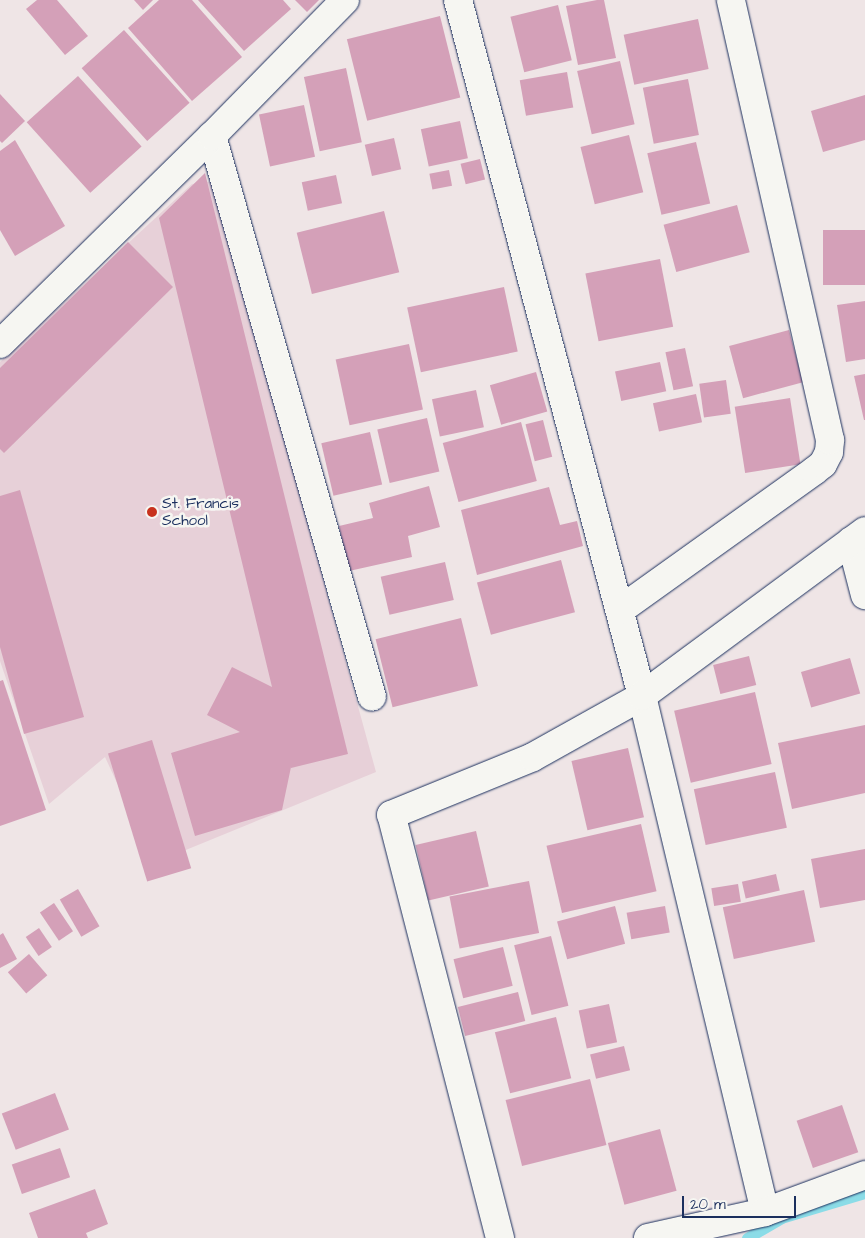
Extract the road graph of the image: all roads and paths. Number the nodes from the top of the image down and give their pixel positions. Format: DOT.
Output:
graph roads {
  1 [pos="344,0"];
  2 [pos="458,0"];
  3 [pos="730,0"];
  4 [pos="212,136"];
  5 [pos="0,344"];
  6 [pos="858,536"];
  7 [pos="865,595"];
  8 [pos="620,610"];
  9 [pos="642,696"];
  10 [pos="372,697"];
  11 [pos="865,1175"];
  12 [pos="766,1212"];
  13 [pos="500,1238"];
  14 [pos="648,1238"];
  1 -- 4 [label="street"];
  2 -- 8 [label="street"];
  3 -- 8 [label="street"];
  4 -- 5 [label="street"];
  4 -- 10 [label="street"];
  6 -- 7 [label="street"];
  6 -- 9 [label="street"];
  8 -- 9 [label="street"];
  9 -- 12 [label="street"];
  9 -- 13 [label="street"];
  11 -- 12 [label="street"];
  12 -- 14 [label="street"];
}
